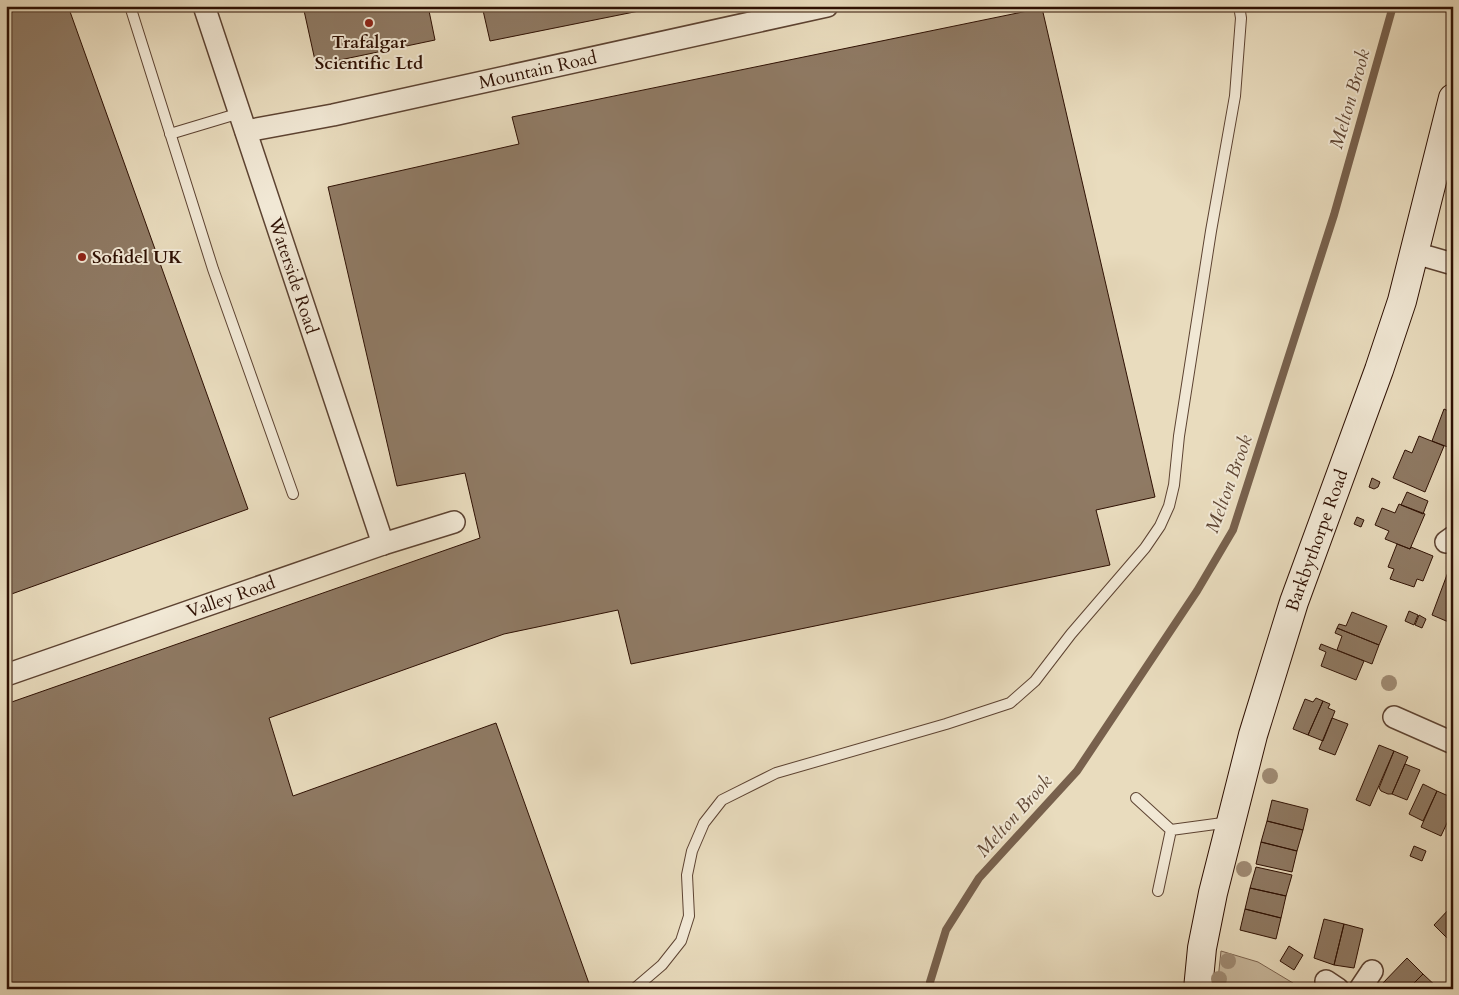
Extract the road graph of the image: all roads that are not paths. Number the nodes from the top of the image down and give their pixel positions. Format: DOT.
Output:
graph roads {
  1 [pos="130,6"];
  2 [pos="204,6"];
  3 [pos="827,6"];
  4 [pos="1239,6"];
  5 [pos="776,12"];
  6 [pos="1453,98"];
  7 [pos="243,122"];
  8 [pos="170,134"];
  9 [pos="1415,253"];
  10 [pos="1453,264"];
  11 [pos="293,494"];
  12 [pos="454,522"];
  13 [pos="383,544"];
  14 [pos="6,674"];
  15 [pos="1394,717"];
  16 [pos="1453,744"];
  17 [pos="1136,798"];
  18 [pos="1231,821"];
  19 [pos="1171,830"];
  20 [pos="1158,892"];
  21 [pos="634,989"];
  22 [pos="1198,989"];
  1 -- 8 [label="lane"];
  2 -- 7 [label="street, Waterside Road"];
  3 -- 5 [label="street, Mountain Road"];
  4 -- 21 [label="lane"];
  5 -- 7 [label="street, Mountain Road"];
  6 -- 9 [label="street, Barkbythorpe Road"];
  7 -- 8 [label="lane"];
  7 -- 13 [label="street, Waterside Road"];
  8 -- 11 [label="lane"];
  9 -- 10 [label="street"];
  9 -- 18 [label="street, Barkbythorpe Road"];
  12 -- 13 [label="street, Valley Road"];
  13 -- 14 [label="street, Valley Road"];
  15 -- 16 [label="street"];
  17 -- 19 [label="lane"];
  18 -- 19 [label="lane"];
  18 -- 22 [label="street, Barkbythorpe Road"];
  19 -- 20 [label="lane"];
}
